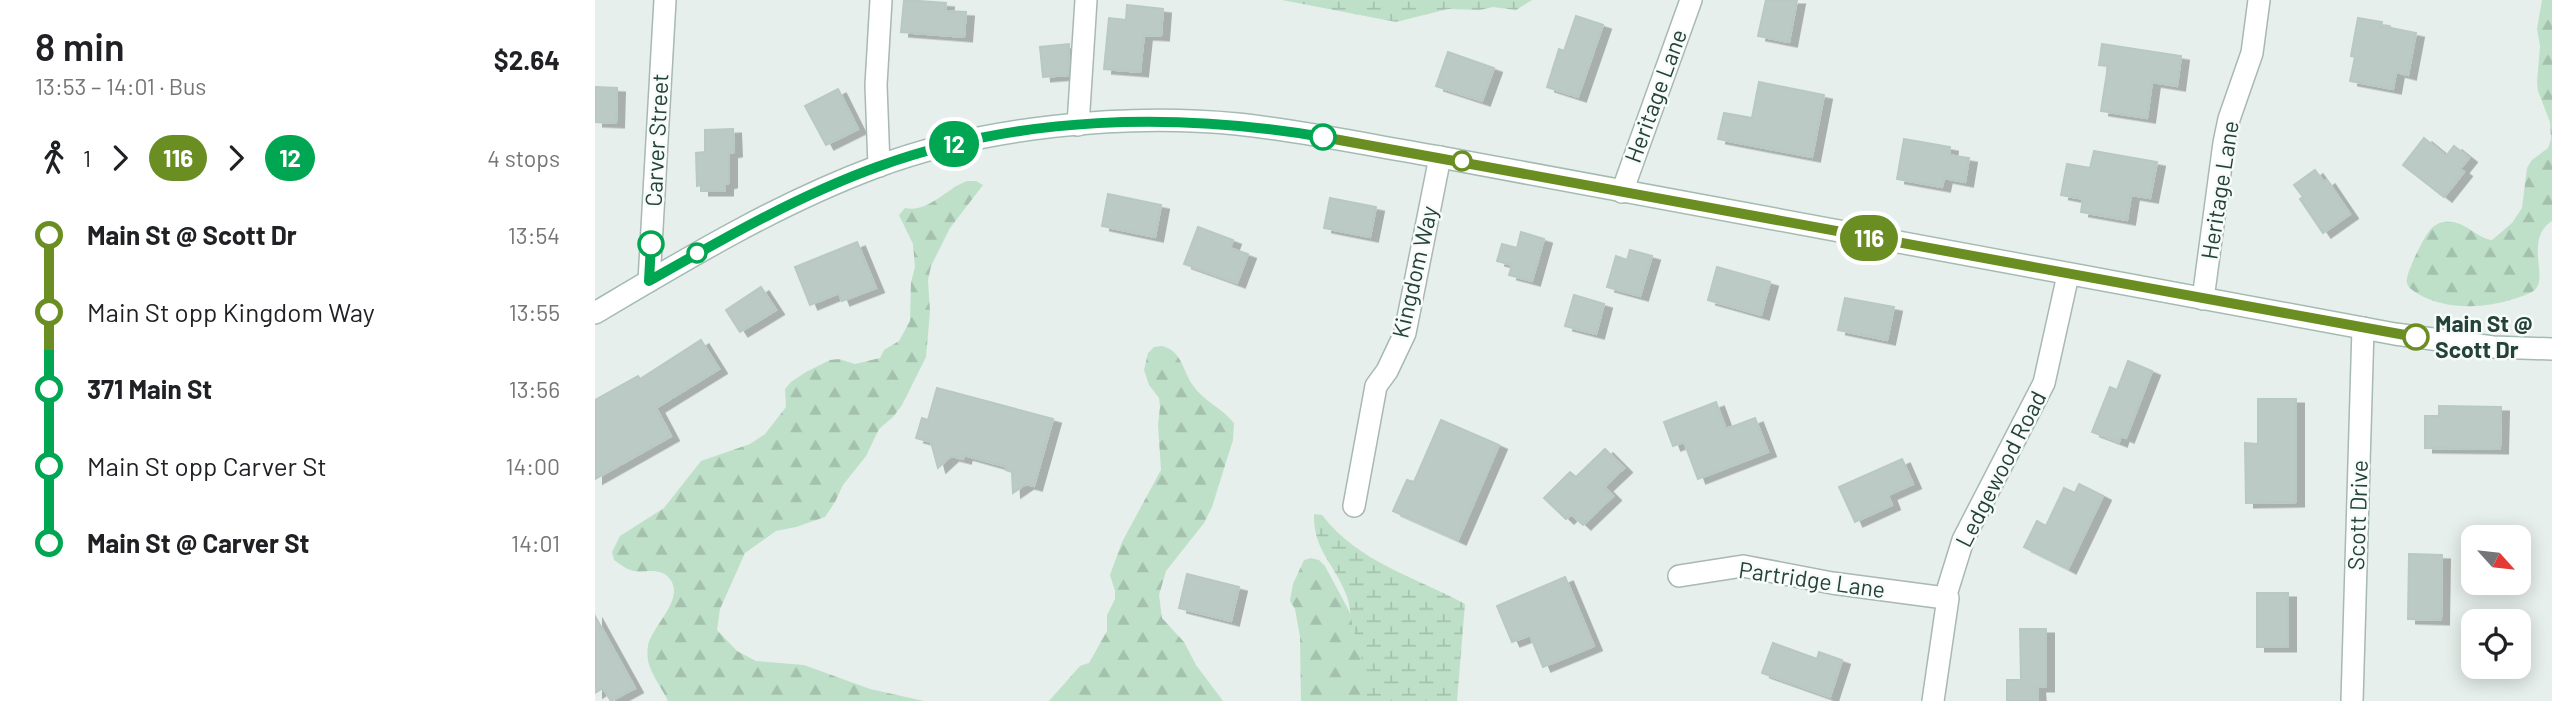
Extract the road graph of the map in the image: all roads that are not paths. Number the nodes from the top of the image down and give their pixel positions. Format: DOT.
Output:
graph roads {
  1 [pos="665,0"];
  2 [pos="881,0"];
  3 [pos="1086,0"];
  4 [pos="1691,0"];
  5 [pos="2259,0"];
  6 [pos="1078,125"];
  7 [pos="1440,157"];
  8 [pos="879,166"];
  9 [pos="1622,192"];
  10 [pos="2068,275"];
  11 [pos="649,281"];
  12 [pos="2203,299"];
  13 [pos="595,313"];
  14 [pos="2363,328"];
  15 [pos="2552,349"];
  16 [pos="1354,506"];
  17 [pos="1679,576"];
  18 [pos="1945,598"];
  19 [pos="1933,701"];
  20 [pos="2353,701"];
  1 -- 11 [label="street, Carver Street"];
  2 -- 8 [label="street"];
  3 -- 6 [label="street"];
  4 -- 9 [label="street, Heritage Lane"];
  5 -- 12 [label="street, Heritage Lane"];
  6 -- 7 [label="street"];
  6 -- 8 [label="street"];
  7 -- 9 [label="street"];
  7 -- 16 [label="street, Kingdom Way"];
  8 -- 11 [label="street"];
  9 -- 10 [label="street"];
  10 -- 12 [label="street"];
  10 -- 18 [label="street, Ledgewood Road"];
  11 -- 13 [label="street"];
  12 -- 14 [label="street"];
  14 -- 15 [label="street"];
  14 -- 20 [label="street, Scott Drive"];
  17 -- 18 [label="street, Partridge Lane"];
  18 -- 19 [label="street, Ledgewood Road"];
}
